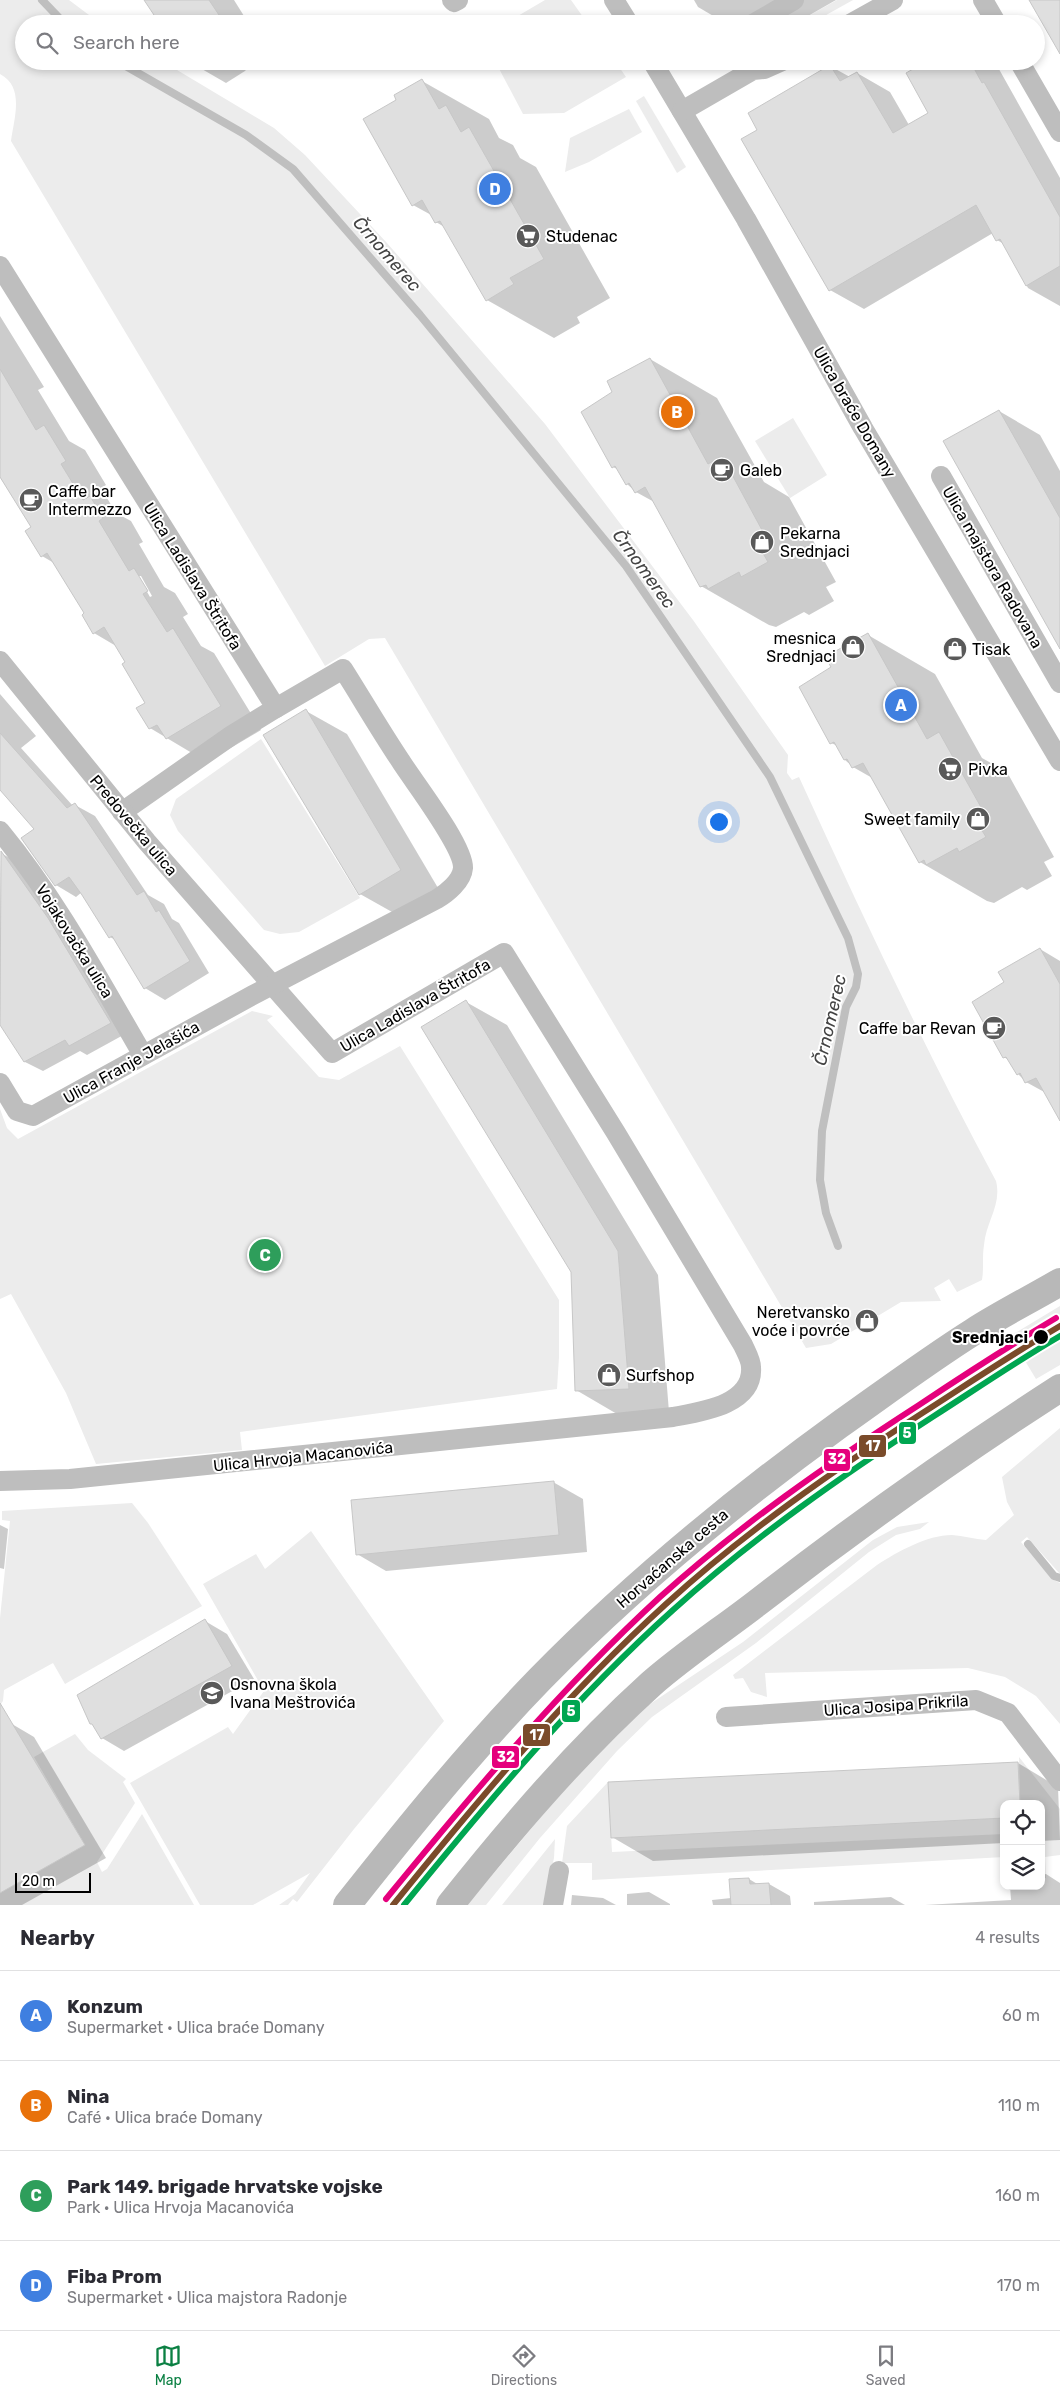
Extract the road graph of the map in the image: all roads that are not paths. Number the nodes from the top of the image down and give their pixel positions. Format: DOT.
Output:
graph roads {
  1 [pos="614,0"];
  2 [pos="794,0"];
  3 [pos="893,0"];
  4 [pos="983,0"];
  5 [pos="623,15"];
  6 [pos="768,15"];
  7 [pos="866,15"];
  8 [pos="992,15"];
  9 [pos="657,70"];
  10 [pos="746,70"];
  11 [pos="1024,70"];
  12 [pos="682,111"];
  13 [pos="1060,132"];
  14 [pos="0,266"];
  15 [pos="941,476"];
  16 [pos="0,661"];
  17 [pos="1060,683"];
  18 [pos="276,708"];
  19 [pos="1060,761"];
  20 [pos="122,812"];
  21 [pos="0,831"];
  22 [pos="273,986"];
  23 [pos="143,1055"];
  24 [pos="0,1082"];
  25 [pos="1060,1282"];
  26 [pos="1060,1388"];
  27 [pos="606,1424"];
  28 [pos="0,1481"];
  29 [pos="726,1717"];
  30 [pos="1060,1781"];
  31 [pos="558,1871"];
  32 [pos="347,1905"];
  33 [pos="450,1905"];
  34 [pos="553,1905"];
  1 -- 5 [label="street"];
  2 -- 6 [label="street"];
  3 -- 7 [label="street"];
  4 -- 8 [label="street"];
  9 -- 12 [label="street, Ulica braće Domany"];
  10 -- 12 [label="street"];
  11 -- 13 [label="street"];
  12 -- 19 [label="street, Ulica braće Domany"];
  14 -- 18 [label="street, Ulica Ladislava Štritofa"];
  15 -- 17 [label="street, Ulica majstora Radovana"];
  16 -- 20 [label="street, Predovečka ulica"];
  18 -- 20 [label="street"];
  18 -- 22 [label="street"];
  20 -- 22 [label="street, Predovečka ulica"];
  21 -- 23 [label="street, Vojakovačka ulica"];
  22 -- 23 [label="street, Ulica Franje Jelašića"];
  22 -- 27 [label="street, Ulica Ladislava Štritofa"];
  23 -- 24 [label="street, Ulica Franje Jelašića"];
  25 -- 32 [label="street, Horvaćanska cesta"];
  26 -- 33 [label="street"];
  27 -- 28 [label="street, Ulica Hrvoja Macanovića"];
  29 -- 30 [label="street, Ulica Josipa Prikrila"];
  31 -- 34 [label="street"];
}
